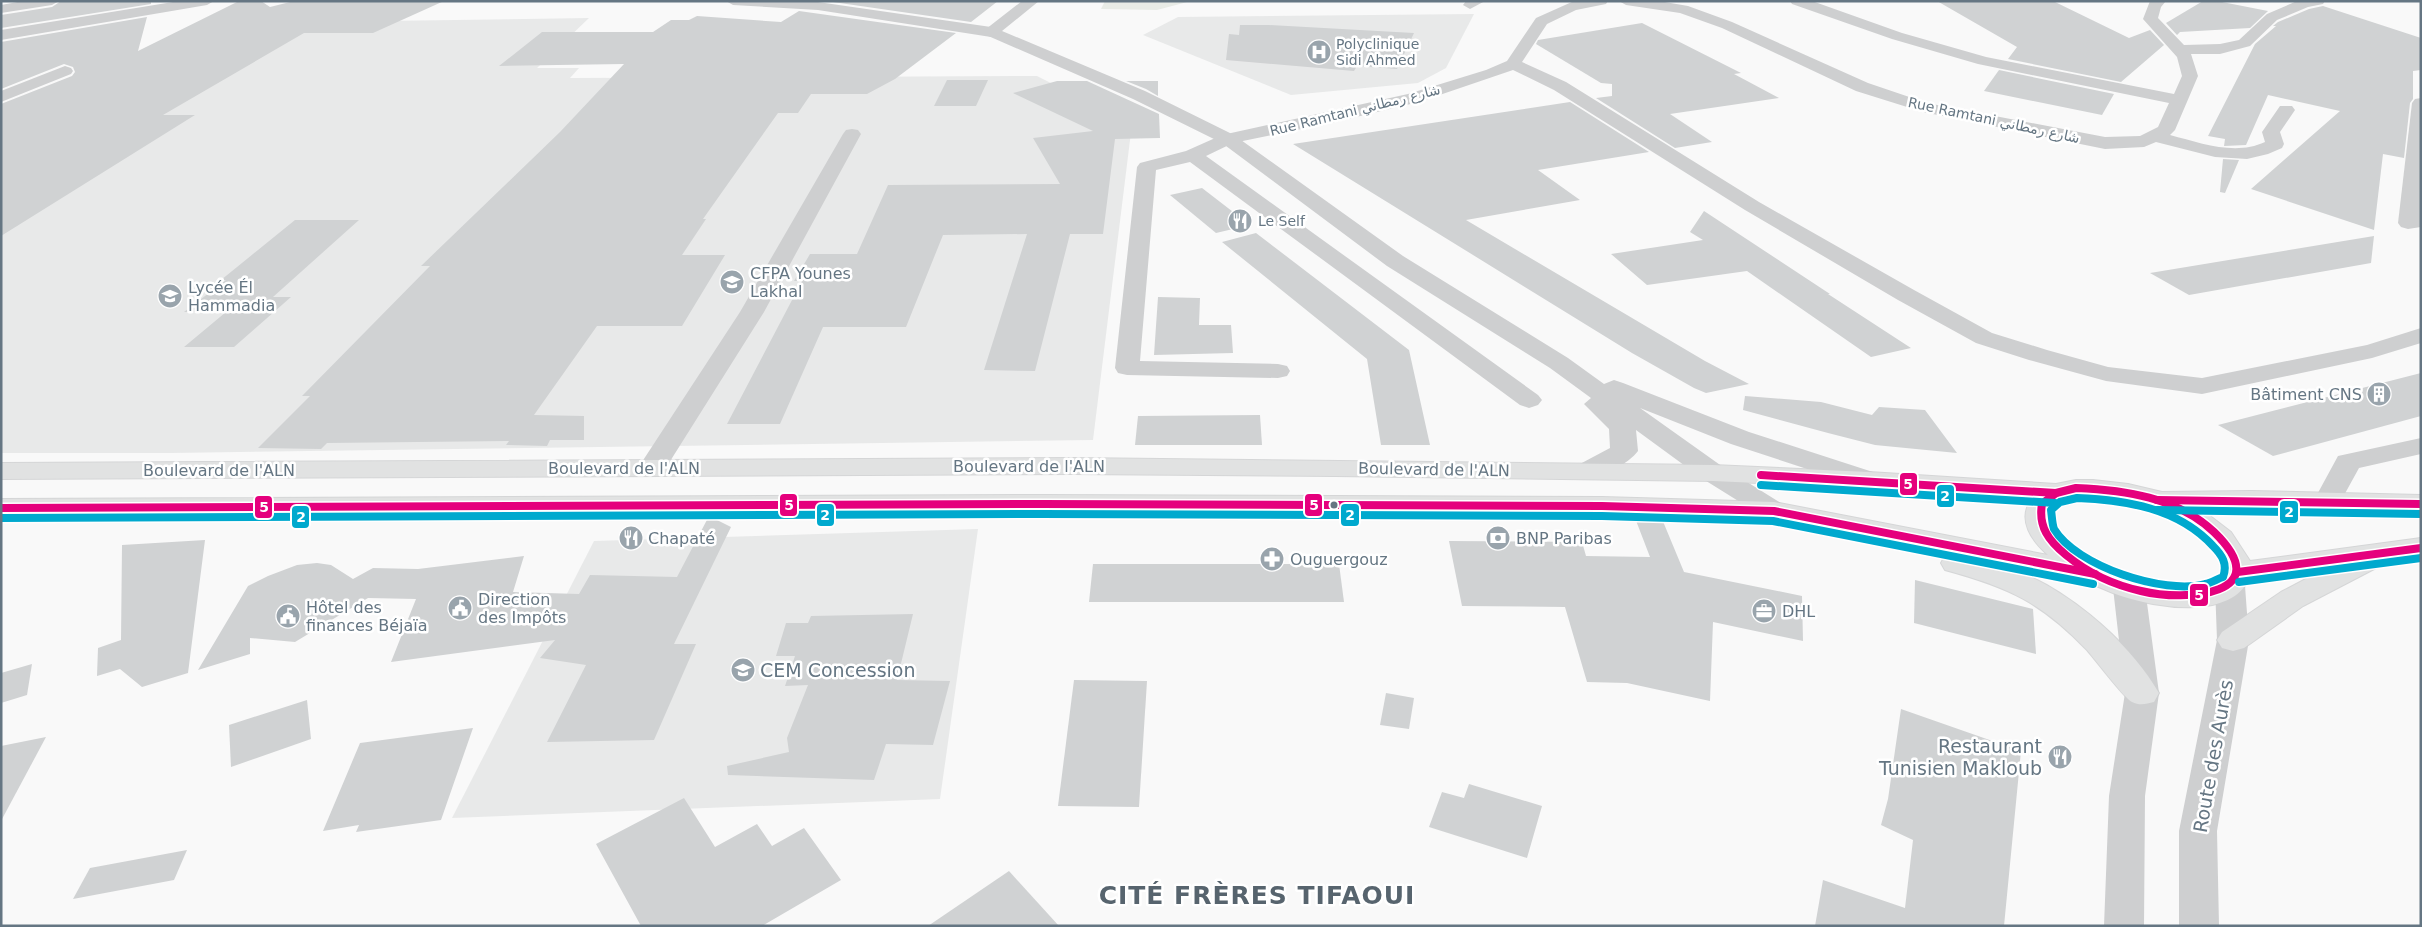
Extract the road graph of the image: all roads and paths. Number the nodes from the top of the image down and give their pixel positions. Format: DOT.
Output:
graph roads {
  1 [pos="52,1"];
  2 [pos="207,1"];
  3 [pos="733,1"];
  4 [pos="1032,1"];
  5 [pos="1601,1"];
  6 [pos="1626,1"];
  7 [pos="1797,1"];
  8 [pos="2159,1"];
  9 [pos="2318,1"];
  10 [pos="1,9"];
  11 [pos="991,32"];
  12 [pos="1,35"];
  13 [pos="2180,50"];
  14 [pos="1513,64"];
  15 [pos="65,71"];
  16 [pos="1,97"];
  17 [pos="2179,100"];
  18 [pos="2421,103"];
  19 [pos="2286,110"];
  20 [pos="852,134"];
  21 [pos="2154,136"];
  22 [pos="1228,139"];
  23 [pos="1193,155"];
  24 [pos="2414,222"];
  25 [pos="2421,335"];
  26 [pos="1559,363"];
  27 [pos="1278,371"];
  28 [pos="1529,400"];
  29 [pos="2421,446"];
  30 [pos="652,468"];
  31 [pos="1,471"];
  32 [pos="1588,471"];
  33 [pos="1713,472"];
  34 [pos="1869,480"];
  35 [pos="2056,493"];
  36 [pos="2158,500"];
  37 [pos="2327,502"];
  38 [pos="2421,504"];
  39 [pos="1,508"];
  40 [pos="1774,512"];
  41 [pos="2421,548"];
  42 [pos="2382,552"];
  43 [pos="2095,574"];
  44 [pos="2234,579"];
  45 [pos="2129,588"];
  46 [pos="2233,640"];
  47 [pos="2142,693"];
  48 [pos="2124,926"];
  49 [pos="2199,926"];
  1 -- 10 [label="street"];
  2 -- 12 [label="street"];
  3 -- 11 [label="street"];
  4 -- 11 [label="street"];
  5 -- 14 [label="street"];
  6 -- 21 [label="street, Rue Ramtani شارع رمطاني"];
  7 -- 17 [label="street"];
  8 -- 13 [label="street"];
  9 -- 13 [label="street"];
  11 -- 22 [label="street"];
  13 -- 17 [label="street"];
  14 -- 22 [label="street, Rue Ramtani شارع رمطاني"];
  14 -- 25 [label="street"];
  15 -- 16 [label="street"];
  17 -- 21 [label="street"];
  18 -- 24 [label="street"];
  19 -- 21 [label="street"];
  20 -- 30 [label="street"];
  22 -- 23 [label="street, Rue Ramtani شارع رمطاني"];
  22 -- 26 [label="street"];
  23 -- 27 [label="street, Rue Ramtani شارع رمطاني"];
  23 -- 28 [label="street"];
  26 -- 32 [label="street"];
  26 -- 33 [label="street"];
  26 -- 34 [label="street"];
  29 -- 37 [label="street"];
  30 -- 31 [label="main road, Boulevard de l'ALN"];
  30 -- 32 [label="main road, Boulevard de l'ALN"];
  32 -- 33 [label="main road, Boulevard de l'ALN"];
  33 -- 34 [label="main road, Boulevard de l'ALN"];
  33 -- 40 [label="street"];
  34 -- 35 [label="main road, Boulevard de l'ALN"];
  35 -- 36 [label="main road, Boulevard de l'ALN"];
  35 -- 43 [label="main road"];
  36 -- 37 [label="main road"];
  36 -- 44 [label="main road"];
  37 -- 38 [label="main road"];
  39 -- 40 [label="main road"];
  40 -- 43 [label="main road"];
  40 -- 47 [label="main road"];
  41 -- 42 [label="main road"];
  42 -- 44 [label="main road"];
  42 -- 46 [label="main road"];
  43 -- 45 [label="main road"];
  44 -- 45 [label="main road"];
  44 -- 46 [label="street, Route des Aurès"];
  45 -- 47 [label="street"];
  46 -- 49 [label="street, Route des Aurès"];
  47 -- 48 [label="street"];
}
